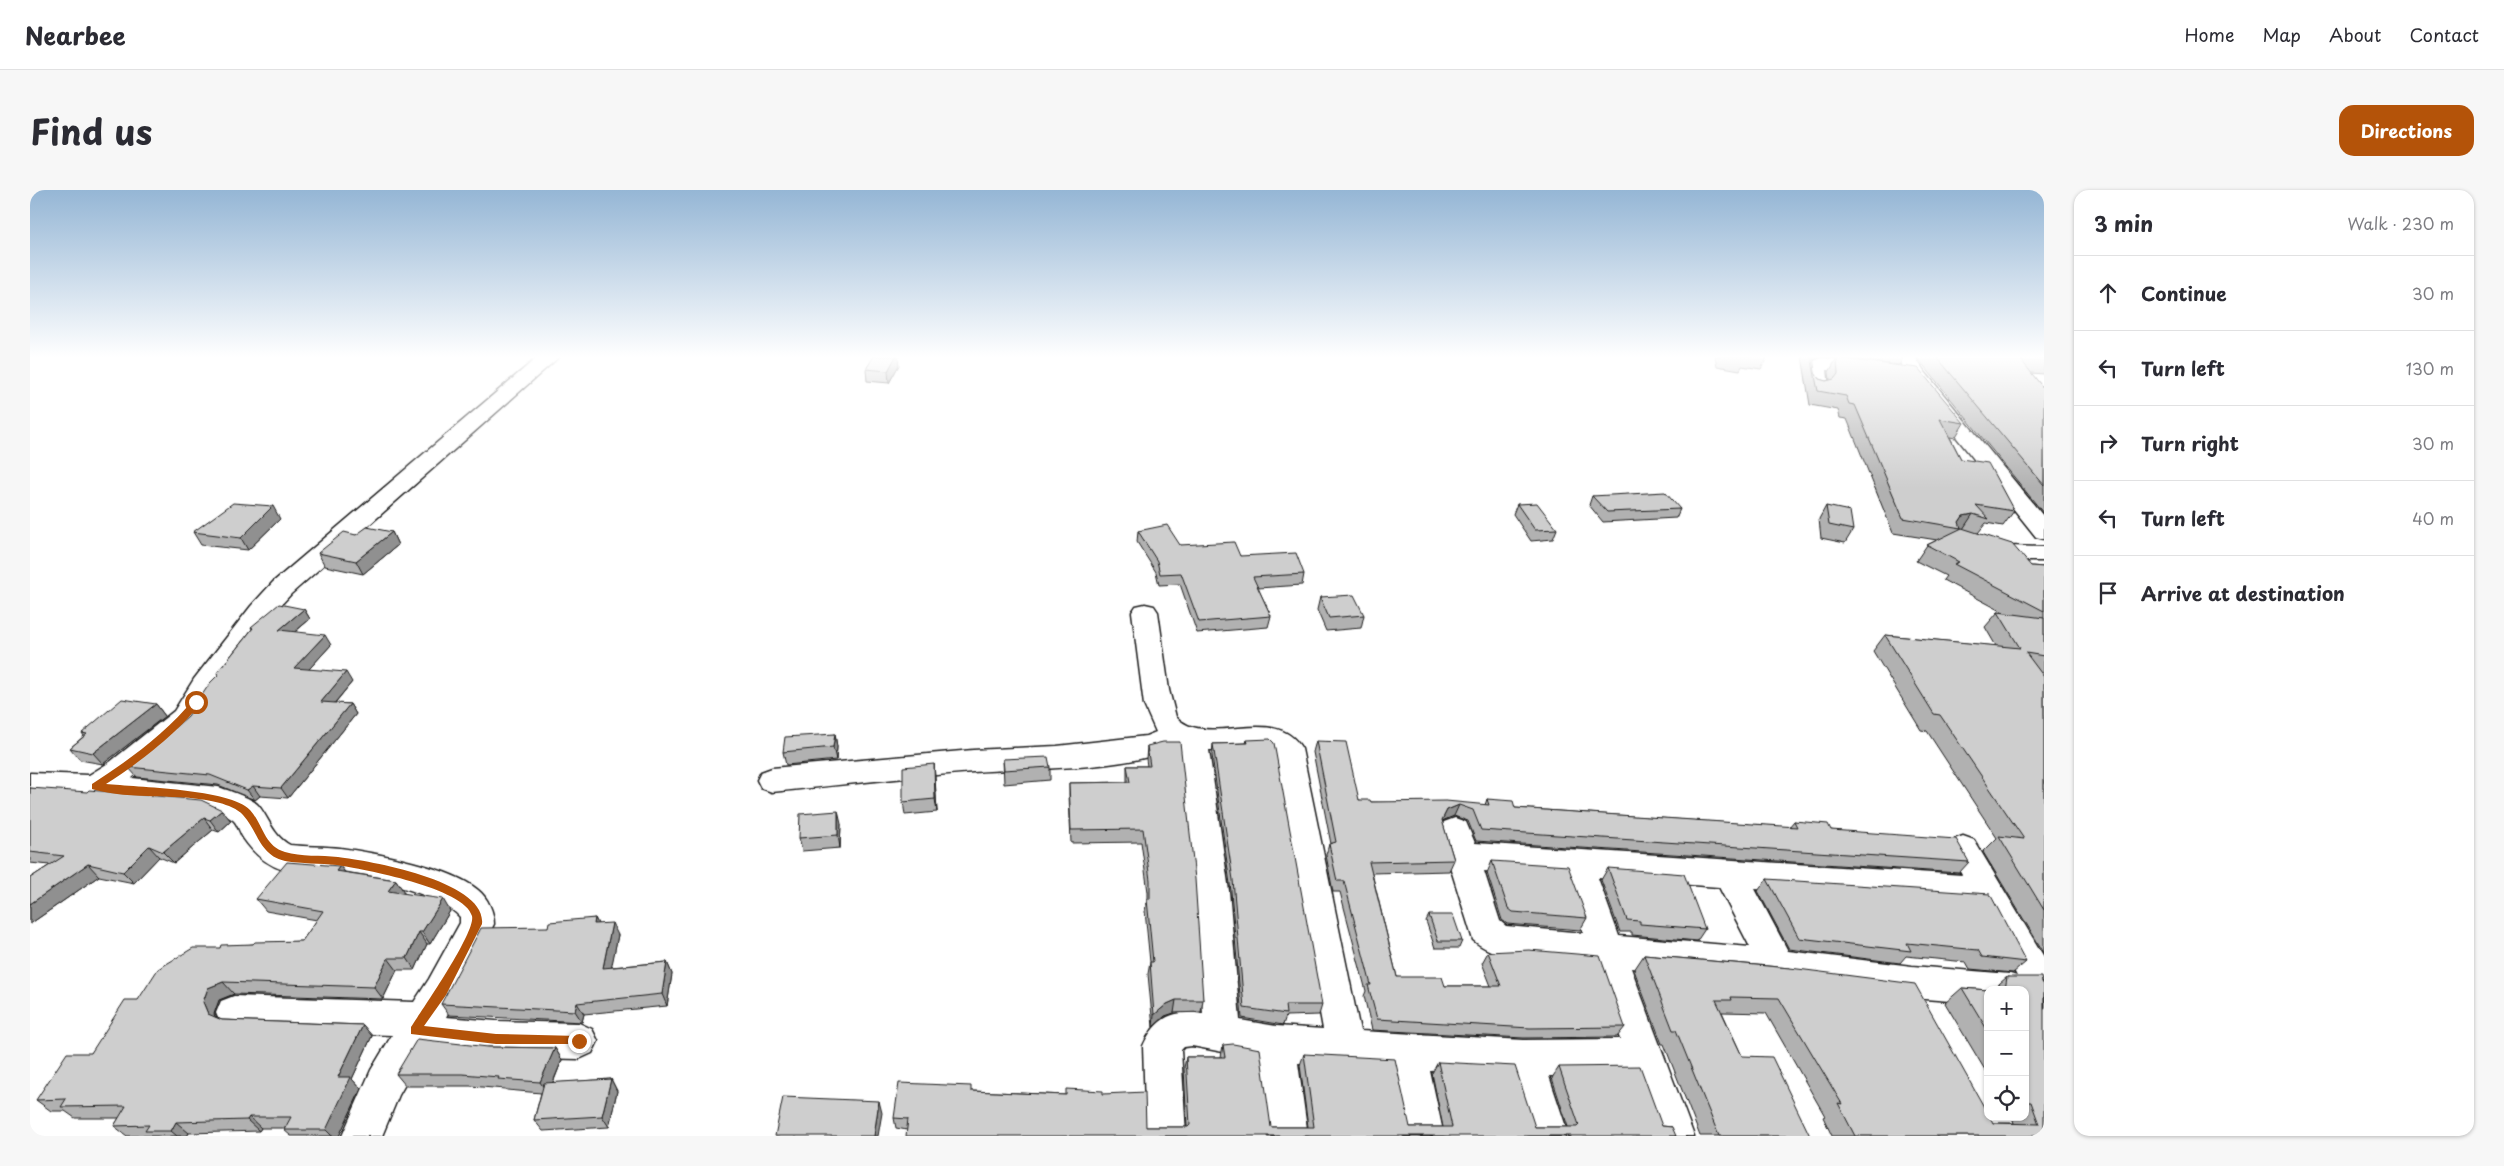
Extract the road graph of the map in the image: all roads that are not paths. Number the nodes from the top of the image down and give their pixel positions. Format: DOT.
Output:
graph roads {
  1 [pos="499,400"];
  2 [pos="1937,400"];
  3 [pos="2044,532"];
  4 [pos="1962,538"];
  5 [pos="2044,554"];
  6 [pos="1145,612"];
  7 [pos="1186,737"];
  8 [pos="772,780"];
  9 [pos="30,785"];
  10 [pos="96,787"];
  11 [pos="1963,848"];
  12 [pos="1575,862"];
  13 [pos="1729,873"];
  14 [pos="1989,890"];
  15 [pos="1607,952"];
  16 [pos="1778,965"];
  17 [pos="1912,982"];
  18 [pos="1984,988"];
  19 [pos="2029,991"];
  20 [pos="2044,992"];
  21 [pos="234,1013"];
  22 [pos="1931,1016"];
  23 [pos="419,1025"];
  24 [pos="1224,1036"];
  25 [pos="579,1041"];
  26 [pos="1276,1044"];
  27 [pos="1345,1048"];
  28 [pos="1407,1052"];
  29 [pos="1524,1058"];
  30 [pos="1644,1058"];
  31 [pos="362,1136"];
  32 [pos="1166,1136"];
  33 [pos="1288,1136"];
  34 [pos="1424,1136"];
  35 [pos="1549,1136"];
  36 [pos="1674,1136"];
  1 -- 10 [label="street"];
  2 -- 3 [label="street"];
  4 -- 5 [label="street"];
  6 -- 7 [label="street"];
  7 -- 8 [label="street"];
  7 -- 24 [label="street"];
  7 -- 27 [label="street"];
  9 -- 10 [label="street"];
  10 -- 23 [label="street"];
  11 -- 14 [label="street"];
  12 -- 13 [label="street"];
  12 -- 15 [label="street"];
  12 -- 15 [label="street"];
  13 -- 14 [label="street"];
  13 -- 16 [label="street"];
  14 -- 20 [label="street"];
  15 -- 16 [label="street"];
  15 -- 30 [label="street"];
  16 -- 17 [label="street"];
  17 -- 18 [label="street"];
  17 -- 22 [label="street"];
  19 -- 20 [label="street"];
  21 -- 23 [label="street"];
  23 -- 25 [label="street"];
  23 -- 31 [label="street"];
  24 -- 26 [label="street"];
  24 -- 32 [label="street"];
  26 -- 27 [label="street"];
  26 -- 33 [label="street"];
  27 -- 28 [label="street"];
  28 -- 29 [label="street"];
  28 -- 34 [label="street"];
  29 -- 30 [label="street"];
  29 -- 35 [label="street"];
  30 -- 36 [label="street"];
}
